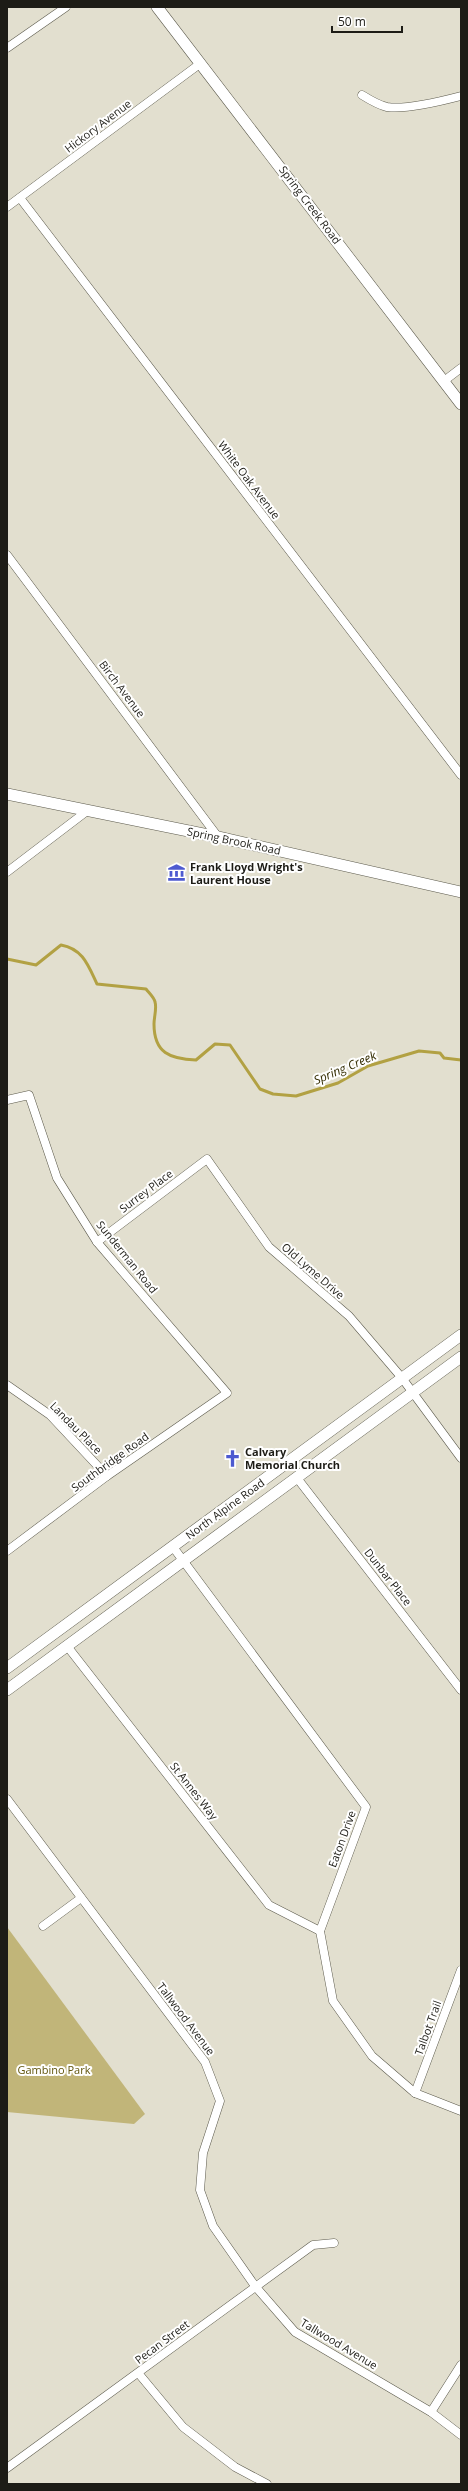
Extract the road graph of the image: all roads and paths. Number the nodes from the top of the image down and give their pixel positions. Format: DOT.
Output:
graph roads {
  1 [pos="66,7"];
  2 [pos="157,7"];
  3 [pos="7,48"];
  4 [pos="201,63"];
  5 [pos="362,95"];
  6 [pos="461,96"];
  7 [pos="20,198"];
  8 [pos="7,207"];
  9 [pos="461,368"];
  10 [pos="444,381"];
  11 [pos="461,404"];
  12 [pos="7,555"];
  13 [pos="461,775"];
  14 [pos="7,794"];
  15 [pos="87,810"];
  16 [pos="218,837"];
  17 [pos="7,872"];
  18 [pos="461,892"];
  19 [pos="7,1100"];
  20 [pos="208,1159"];
  21 [pos="97,1242"];
  22 [pos="461,1335"];
  23 [pos="461,1357"];
  24 [pos="402,1378"];
  25 [pos="7,1385"];
  26 [pos="227,1393"];
  27 [pos="411,1394"];
  28 [pos="461,1458"];
  29 [pos="107,1476"];
  30 [pos="297,1478"];
  31 [pos="173,1546"];
  32 [pos="7,1551"];
  33 [pos="183,1562"];
  34 [pos="67,1646"];
  35 [pos="7,1668"];
  36 [pos="7,1690"];
  37 [pos="461,1690"];
  38 [pos="7,1799"];
  39 [pos="81,1898"];
  40 [pos="43,1926"];
  41 [pos="320,1931"];
  42 [pos="461,1970"];
  43 [pos="416,2093"];
  44 [pos="461,2111"];
  45 [pos="334,2243"];
  46 [pos="255,2286"];
  47 [pos="461,2365"];
  48 [pos="140,2374"];
  49 [pos="431,2412"];
  50 [pos="461,2435"];
  51 [pos="7,2468"];
  52 [pos="267,2484"];
  1 -- 3 [label="street"];
  2 -- 4 [label="main road, Spring Creek Road"];
  4 -- 7 [label="street, Hickory Avenue"];
  4 -- 10 [label="main road, Spring Creek Road"];
  5 -- 6 [label="street"];
  7 -- 8 [label="street, Hickory Avenue"];
  7 -- 13 [label="street, White Oak Avenue"];
  9 -- 10 [label="street"];
  10 -- 11 [label="main road, Spring Creek Road"];
  12 -- 16 [label="street, Birch Avenue"];
  14 -- 15 [label="main road, Spring Brook Road"];
  15 -- 16 [label="main road, Spring Brook Road"];
  15 -- 17 [label="street"];
  16 -- 18 [label="main road, Spring Brook Road"];
  19 -- 21 [label="street, Sunderman Road"];
  20 -- 21 [label="street, Surrey Place"];
  20 -- 24 [label="street, Old Lyme Drive"];
  21 -- 26 [label="street, Sunderman Road"];
  22 -- 24 [label="main road, North Alpine Road"];
  23 -- 27 [label="main road, North Alpine Road"];
  24 -- 27 [label="street, Old Lyme Drive"];
  24 -- 31 [label="main road, North Alpine Road"];
  25 -- 29 [label="street, Landau Place"];
  26 -- 29 [label="street, Southbridge Road"];
  27 -- 28 [label="street, Old Lyme Drive"];
  27 -- 30 [label="main road, North Alpine Road"];
  29 -- 32 [label="street, Southbridge Road"];
  30 -- 33 [label="main road, North Alpine Road"];
  30 -- 37 [label="street, Dunbar Place"];
  31 -- 33 [label="street, Eaton Drive"];
  31 -- 35 [label="main road, North Alpine Road"];
  33 -- 34 [label="main road, North Alpine Road"];
  33 -- 41 [label="street, Eaton Drive"];
  34 -- 36 [label="main road, North Alpine Road"];
  34 -- 41 [label="street, St Annes Way"];
  38 -- 39 [label="street, Tallwood Avenue"];
  39 -- 40 [label="street"];
  39 -- 46 [label="street, Tallwood Avenue"];
  41 -- 43 [label="street"];
  42 -- 43 [label="street, Talbot Trail"];
  43 -- 44 [label="street"];
  45 -- 46 [label="street, Pecan Street"];
  46 -- 48 [label="street, Pecan Street"];
  46 -- 49 [label="street, Tallwood Avenue"];
  47 -- 49 [label="street"];
  48 -- 51 [label="street, Pecan Street"];
  48 -- 52 [label="street"];
  49 -- 50 [label="street, Tallwood Avenue"];
}
